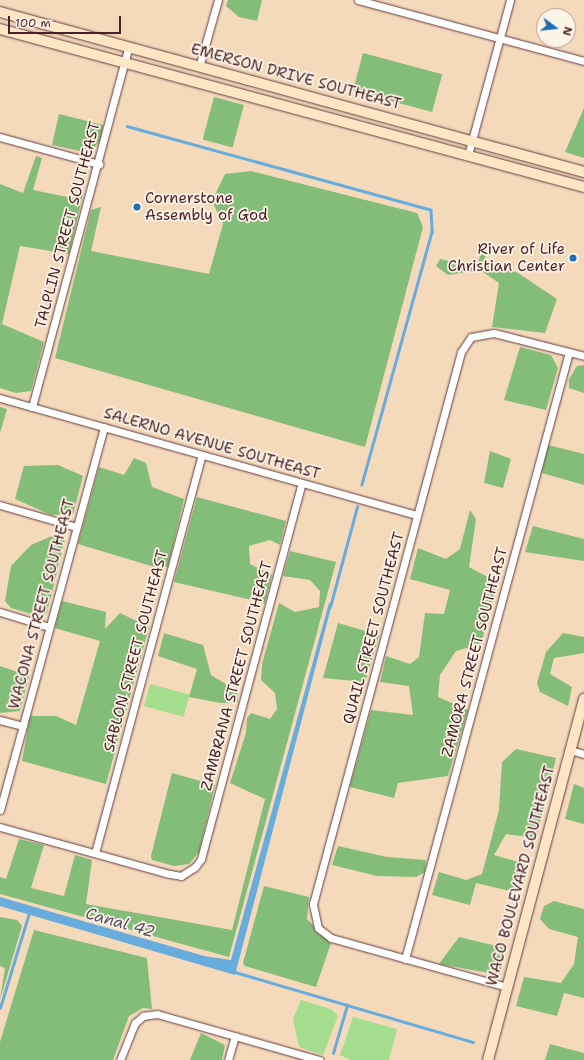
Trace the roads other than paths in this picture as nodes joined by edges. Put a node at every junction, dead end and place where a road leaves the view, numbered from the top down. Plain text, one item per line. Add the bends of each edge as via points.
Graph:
1 (218, 0) edge
2 (358, 0) edge
3 (510, 0) edge
4 (0, 12) edge
5 (0, 29) edge
6 (500, 38) junction
7 (128, 49) junction
8 (584, 61) edge
9 (124, 63) junction
10 (199, 67) junction
11 (0, 137) edge
12 (472, 140) junction
13 (468, 155) junction
14 (98, 164) junction
15 (584, 172) edge
16 (584, 187) edge
17 (569, 352) junction
18 (584, 356) edge
19 (0, 398) edge
20 (32, 407) junction
21 (104, 427) junction
22 (202, 455) junction
23 (302, 483) junction
24 (0, 505) edge
25 (417, 516) junction
26 (76, 526) junction
27 (0, 612) edge
28 (49, 627) junction
29 (584, 699) edge
30 (0, 720) edge
31 (23, 726) junction
32 (570, 750) junction
33 (584, 754) edge
34 (0, 810) edge
35 (0, 827) edge
36 (95, 854) junction
37 (405, 959) junction
38 (507, 987) junction
39 (235, 1036) junction
40 (120, 1060) edge
41 (228, 1060) edge
42 (320, 1060) edge
43 (488, 1060) edge

1 - 10 street
2 - 6 street
3 - 6 street
4 - 7 street, EMERSON DRIVE SOUTHEAST
5 - 9 street, EMERSON DRIVE SOUTHEAST
6 - 8 street
6 - 12 street
7 - 9 street, TALPLIN STREET SOUTHEAST
7 - 10 street, EMERSON DRIVE SOUTHEAST
9 - 13 street, EMERSON DRIVE SOUTHEAST
9 - 14 street, TALPLIN STREET SOUTHEAST
10 - 12 street, EMERSON DRIVE SOUTHEAST
11 - 14 street
12 - 13 street
12 - 15 street, EMERSON DRIVE SOUTHEAST
13 - 16 street, EMERSON DRIVE SOUTHEAST
14 - 20 street, TALPLIN STREET SOUTHEAST
17 - 18 street
17 - 25 street, QUAIL STREET SOUTHEAST via 494,333 471,337 461,352
17 - 37 street, ZAMORA STREET SOUTHEAST
19 - 20 street, SALERNO AVENUE SOUTHEAST
20 - 21 street, SALERNO AVENUE SOUTHEAST
21 - 22 street, SALERNO AVENUE SOUTHEAST
21 - 26 street, WACONA STREET SOUTHEAST
22 - 23 street, SALERNO AVENUE SOUTHEAST
22 - 36 street, SABLON STREET SOUTHEAST
23 - 25 street, SALERNO AVENUE SOUTHEAST
23 - 36 street, ZAMBRANA STREET SOUTHEAST via 201,859 189,873 170,874
24 - 26 street
25 - 37 street, QUAIL STREET SOUTHEAST via 313,904 318,928 331,938
26 - 28 street, WACONA STREET SOUTHEAST
27 - 28 street
28 - 31 street, WACONA STREET SOUTHEAST
29 - 32 street, WACO BOULEVARD SOUTHEAST
30 - 31 street
31 - 34 street, WACONA STREET SOUTHEAST
32 - 33 street
32 - 38 street, WACO BOULEVARD SOUTHEAST
35 - 36 street
37 - 38 street
38 - 43 street, WACO BOULEVARD SOUTHEAST
39 - 40 street via 158,1014 143,1016 129,1032
39 - 41 street
39 - 42 street

